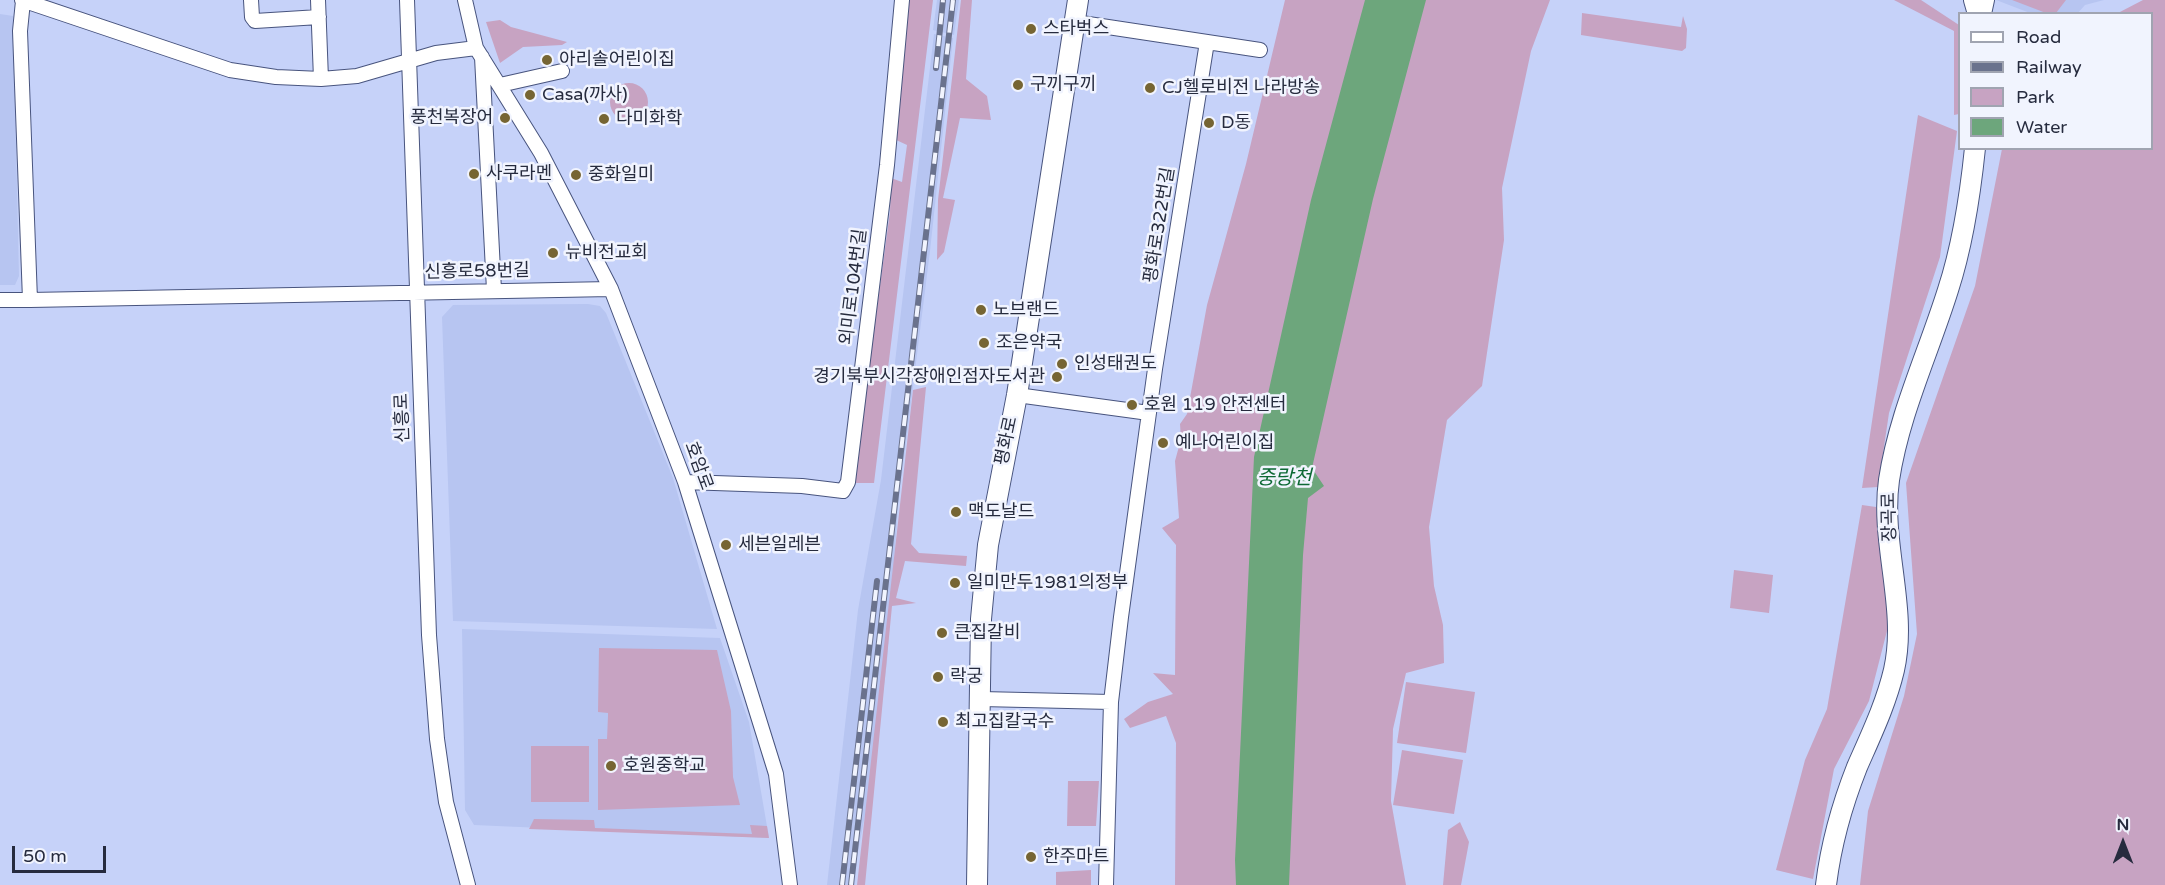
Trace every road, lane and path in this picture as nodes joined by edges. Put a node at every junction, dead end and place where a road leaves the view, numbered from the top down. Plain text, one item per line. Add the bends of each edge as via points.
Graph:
1 (23, 0) edge
2 (251, 0) edge
3 (318, 0) edge
4 (407, 0) edge
5 (465, 0) edge
6 (902, 0) edge
7 (1078, 0) edge
8 (319, 17) junction
9 (1075, 22) junction
10 (1207, 42) junction
11 (1260, 50) dead end
12 (479, 52) junction
13 (410, 60) junction
14 (562, 71) dead end
15 (321, 79) junction
16 (500, 85) junction
17 (1975, 150) edge
18 (611, 289) junction
19 (494, 290) junction
20 (415, 291) junction
21 (0, 300) edge
22 (30, 300) junction
23 (1017, 395) junction
24 (1149, 413) junction
25 (685, 482) junction
26 (981, 699) junction
27 (1111, 702) junction
28 (468, 885) edge
29 (790, 885) edge
30 (978, 885) edge
31 (1106, 885) edge
32 (1826, 885) edge

1 - 15 street via 230,70
1 - 22 street via 20,31
2 - 8 street via 255,21
3 - 8 street
4 - 13 street, 신흥로
5 - 12 street, 호암로
6 - 25 street, 외미로104번길 via 887,165 848,482 843,491
7 - 9 main road, 평화로
8 - 15 street
9 - 10 street
9 - 23 main road, 평화로
10 - 11 street
10 - 24 street, 평화로322번길
12 - 13 street via 436,53
12 - 16 street, 호암로
12 - 19 street
13 - 15 street via 357,76
13 - 20 street, 신흥로
14 - 16 street
16 - 18 street, 호암로 via 541,153
17 - 32 main road, 장곡로 via 1961,246 1908,404 1889,483 1888,521 1898,624 1894,668 1884,705 1841,812
18 - 19 street, 신흥로58번길
18 - 25 street, 호암로
19 - 20 street, 신흥로58번길
20 - 22 street, 신흥로58번길
20 - 28 street, 신흥로 via 423,524 437,739 446,802
21 - 22 street, 신흥로58번길
23 - 24 street
23 - 26 main road, 평화로 via 988,545 981,619
24 - 27 street, 평화로322번길
25 - 29 street, 호암로 via 776,774
26 - 27 street
26 - 30 main road, 평화로
27 - 31 street, 평화로322번길

